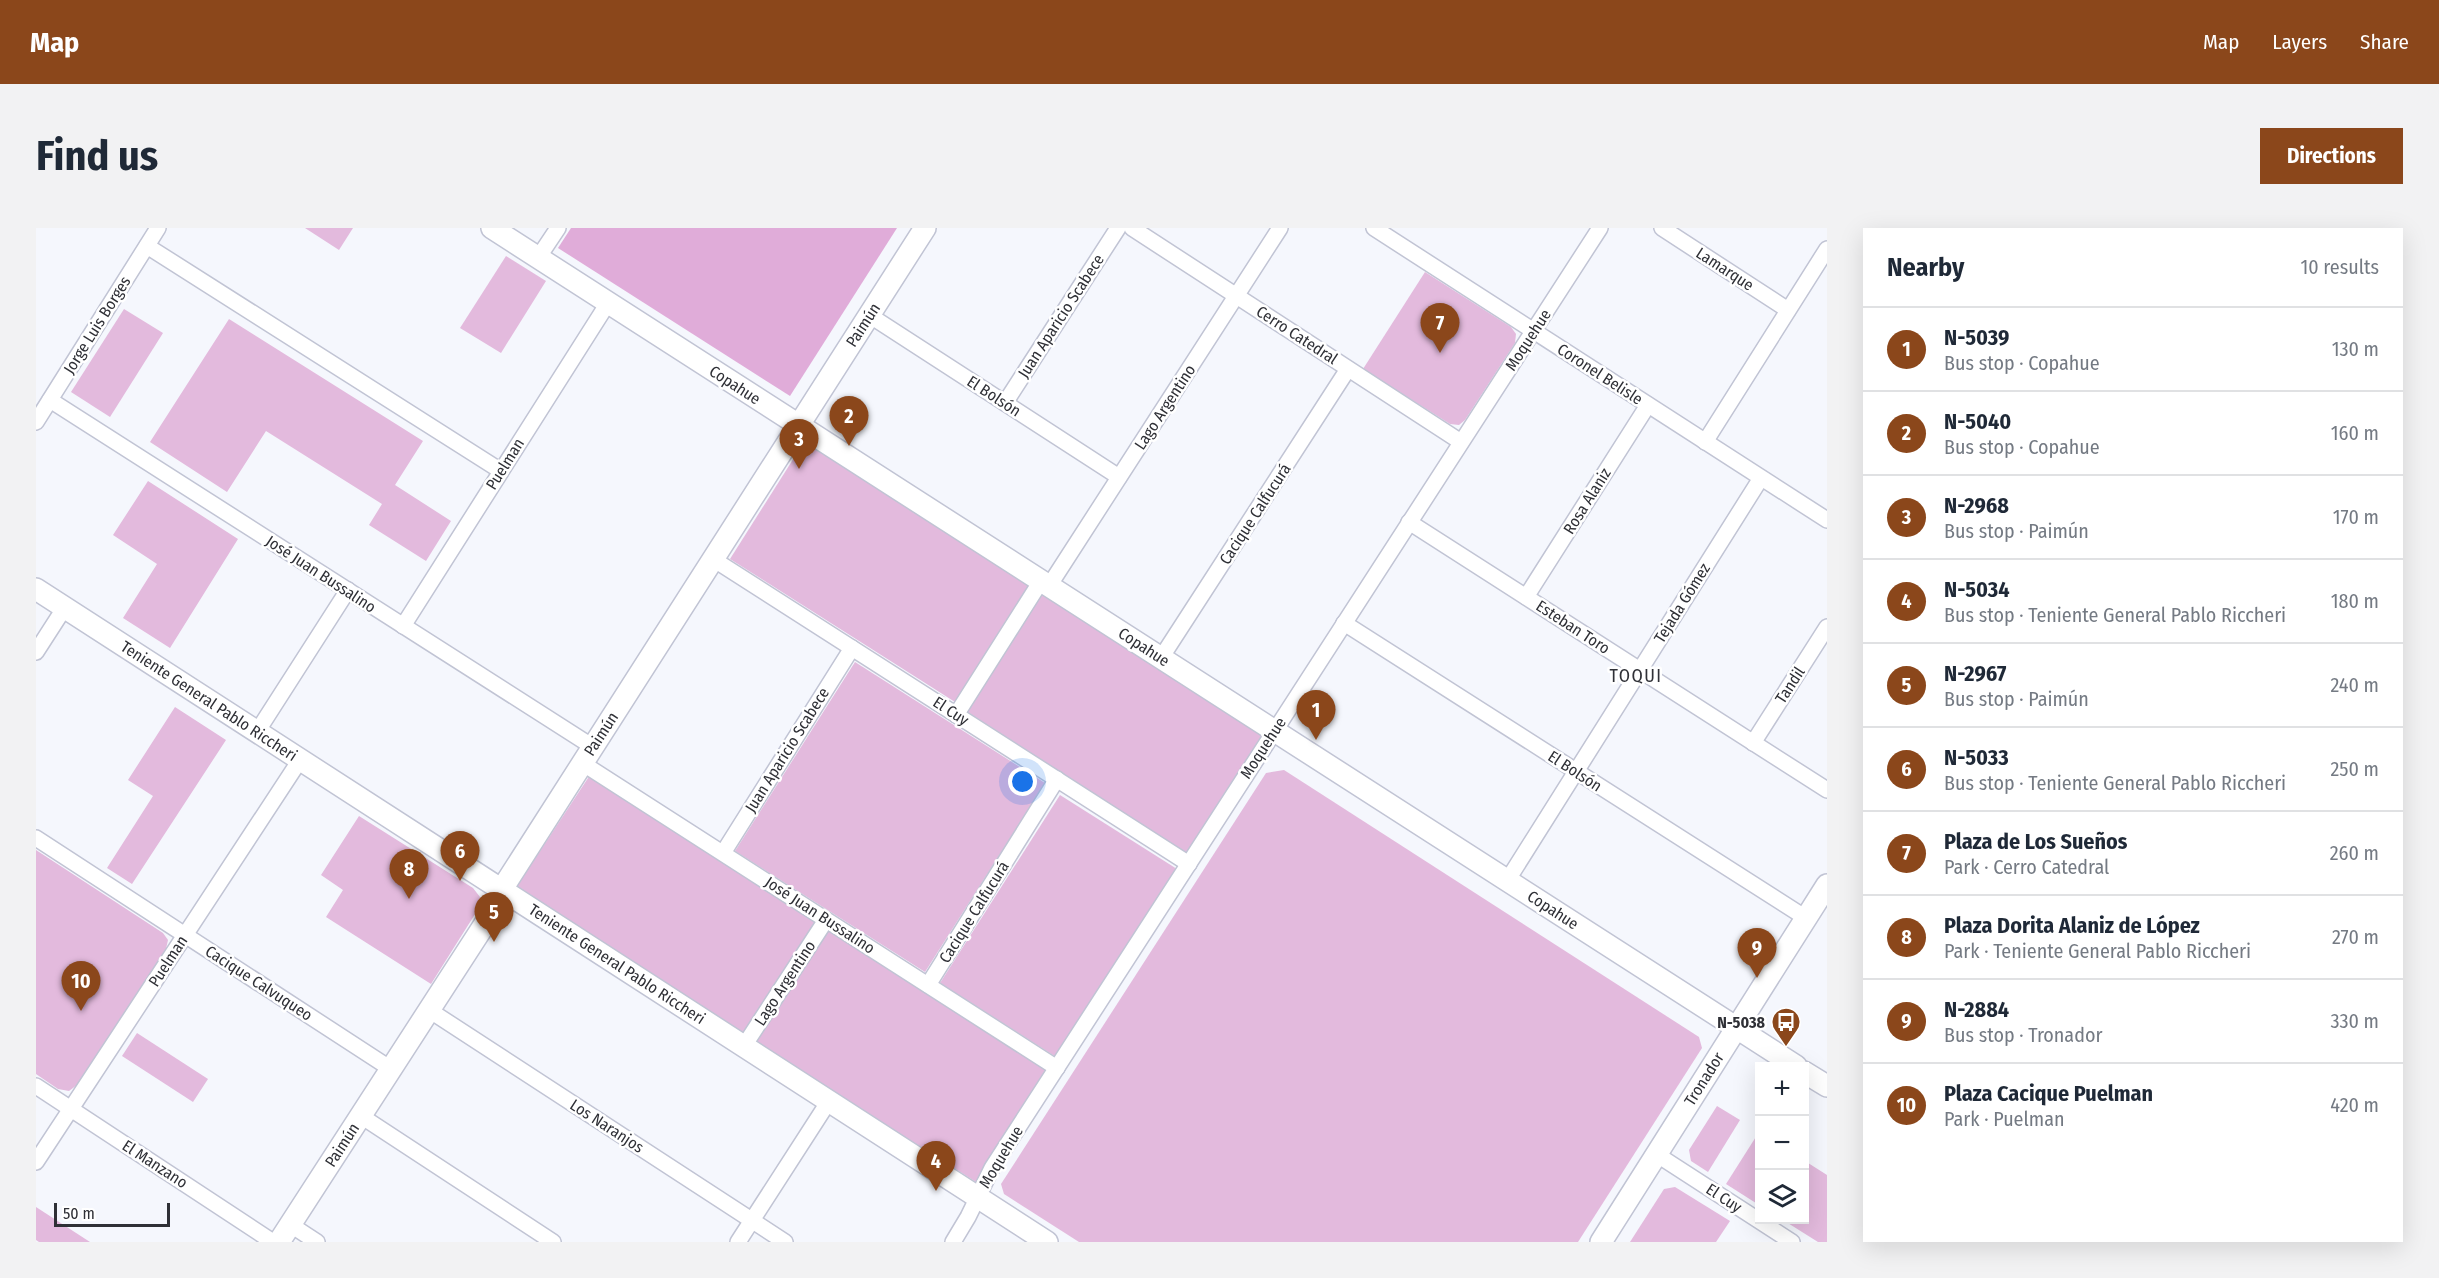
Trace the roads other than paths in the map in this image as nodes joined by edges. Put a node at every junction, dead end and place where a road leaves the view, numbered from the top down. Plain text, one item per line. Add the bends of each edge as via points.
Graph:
1 (158, 228) edge
2 (492, 228) edge
3 (558, 228) edge
4 (925, 228) edge
5 (1118, 228) edge
6 (1132, 228) edge
7 (1281, 228) edge
8 (1374, 228) edge
9 (1600, 228) edge
10 (1662, 228) edge
11 (147, 246) junction
12 (1827, 249) edge
13 (538, 258) junction
14 (1237, 296) junction
15 (608, 303) junction
16 (1788, 310) junction
17 (869, 315) junction
18 (1534, 331) junction
19 (1348, 369) junction
20 (50, 400) junction
21 (1005, 403) junction
22 (1648, 405) junction
23 (36, 422) edge
24 (798, 426) junction
25 (1461, 442) junction
26 (1705, 442) junction
27 (501, 471) junction
28 (1119, 477) junction
29 (1761, 478) junction
30 (1827, 520) edge
31 (1410, 522) junction
32 (713, 559) junction
33 (1045, 584) junction
34 (36, 589) edge
35 (348, 591) junction
36 (1526, 597) junction
37 (65, 607) junction
38 (1344, 623) junction
39 (403, 626) junction
40 (1827, 627) edge
41 (852, 648) junction
42 (36, 652) edge
43 (1161, 658) junction
44 (1640, 670) junction
45 (956, 715) junction
46 (1274, 731) junction
47 (257, 732) junction
48 (1753, 743) junction
49 (587, 755) junction
50 (300, 760) junction
51 (1576, 771) junction
52 (1058, 779) junction
53 (1827, 790) edge
54 (36, 838) edge
55 (723, 853) junction
56 (1189, 864) junction
57 (1507, 881) junction
58 (1826, 888) edge
59 (501, 889) junction
60 (1806, 918) junction
61 (826, 920) junction
62 (185, 935) junction
63 (928, 985) junction
64 (429, 1010) junction
65 (1736, 1028) junction
66 (744, 1046) junction
67 (1790, 1062) edge
68 (1058, 1068) junction
69 (391, 1069) junction
70 (1809, 1075) edge
71 (36, 1086) edge
72 (1827, 1086) edge
73 (829, 1101) junction
74 (71, 1109) junction
75 (361, 1116) junction
76 (1656, 1155) junction
77 (36, 1162) edge
78 (977, 1197) junction
79 (752, 1220) junction
80 (285, 1233) edge
81 (273, 1242) edge
82 (317, 1242) edge
83 (553, 1242) edge
84 (738, 1242) edge
85 (785, 1242) edge
86 (953, 1242) edge
87 (1047, 1242) edge
88 (1600, 1242) edge
89 (1792, 1242) edge

1 - 11 street, Jorge Luis Borges
2 - 13 street, Copahue
3 - 13 street
4 - 17 street, Paimún
5 - 21 street, Juan Aparicio Scabece
6 - 14 street, Cerro Catedral
7 - 14 street, Lago Argentino
8 - 18 street, Coronel Belisle
9 - 18 street, Moquehue
10 - 16 street, Lamarque
11 - 20 street, Jorge Luis Borges
11 - 27 street
12 - 16 street
13 - 15 street, Copahue
14 - 19 street, Cerro Catedral
14 - 28 street, Lago Argentino
15 - 24 street, Copahue
15 - 27 street, Puelman
16 - 26 street
17 - 21 street, El Bolsón
17 - 24 street, Paimún
18 - 22 street, Coronel Belisle
18 - 25 street, Moquehue
19 - 25 street, Cerro Catedral
19 - 43 street, Cacique Calfucurá
20 - 23 street, Jorge Luis Borges
20 - 35 street, José Juan Bussalino
21 - 28 street, El Bolsón
22 - 26 street, Coronel Belisle
22 - 36 street, Rosa Alaniz
24 - 32 street, Paimún
24 - 33 street, Copahue
25 - 31 street, Moquehue
26 - 29 street, Coronel Belisle
27 - 39 street, Puelman
28 - 33 street, Lago Argentino
29 - 30 street, Coronel Belisle
29 - 44 street, Tejada Gómez
31 - 36 street, Esteban Toro
31 - 38 street, Moquehue
32 - 41 street, El Cuy
32 - 49 street, Paimún
33 - 43 street, Copahue
33 - 45 street, Lago Argentino
34 - 37 street, Teniente General Pablo Riccheri
35 - 39 street, José Juan Bussalino
35 - 47 street
36 - 44 street, Esteban Toro
37 - 42 street
37 - 47 street, Teniente General Pablo Riccheri
38 - 46 street, Moquehue
38 - 51 street, El Bolsón
39 - 49 street, José Juan Bussalino
40 - 48 street, Tandil
41 - 45 street, El Cuy
41 - 55 street, Juan Aparicio Scabece
43 - 46 street, Copahue
44 - 48 street, Esteban Toro
44 - 51 street, Tejada Gómez
45 - 52 street, El Cuy
46 - 56 street, Moquehue
46 - 57 street, Copahue
47 - 50 street, Teniente General Pablo Riccheri
48 - 53 street, Esteban Toro
49 - 55 street, José Juan Bussalino
49 - 59 street, Paimún
50 - 59 street, Teniente General Pablo Riccheri
50 - 62 street, Puelman
51 - 57 street, Tejada Gómez
51 - 60 street, El Bolsón
52 - 56 street, El Cuy
52 - 63 street, Cacique Calfucurá
54 - 62 street, Cacique Calvuqueo
55 - 61 street, José Juan Bussalino
56 - 68 street, Moquehue
57 - 65 street, Copahue
58 - 60 street, Tronador
59 - 64 street, Paimún via 490,916
59 - 66 street, Teniente General Pablo Riccheri
60 - 65 street, Tronador
61 - 63 street, José Juan Bussalino
61 - 66 street, Lago Argentino
62 - 69 street, Cacique Calvuqueo
62 - 74 street, Puelman
63 - 68 street, José Juan Bussalino
64 - 69 street, Paimún
64 - 79 street, Los Naranjos
65 - 67 street, Copahue
65 - 76 street, Tronador
66 - 73 street, Teniente General Pablo Riccheri
68 - 78 street, Moquehue
69 - 75 street, Paimún
70 - 72 street
71 - 74 street, El Manzano
73 - 78 street, Teniente General Pablo Riccheri
73 - 79 street
74 - 77 street, Puelman
74 - 81 street, El Manzano
75 - 80 street, Paimún
75 - 83 street
76 - 88 street, Tronador
76 - 89 street, El Cuy
78 - 86 street, Moquehue
78 - 87 street, Teniente General Pablo Riccheri
79 - 84 street
79 - 85 street, Los Naranjos
80 - 82 street

